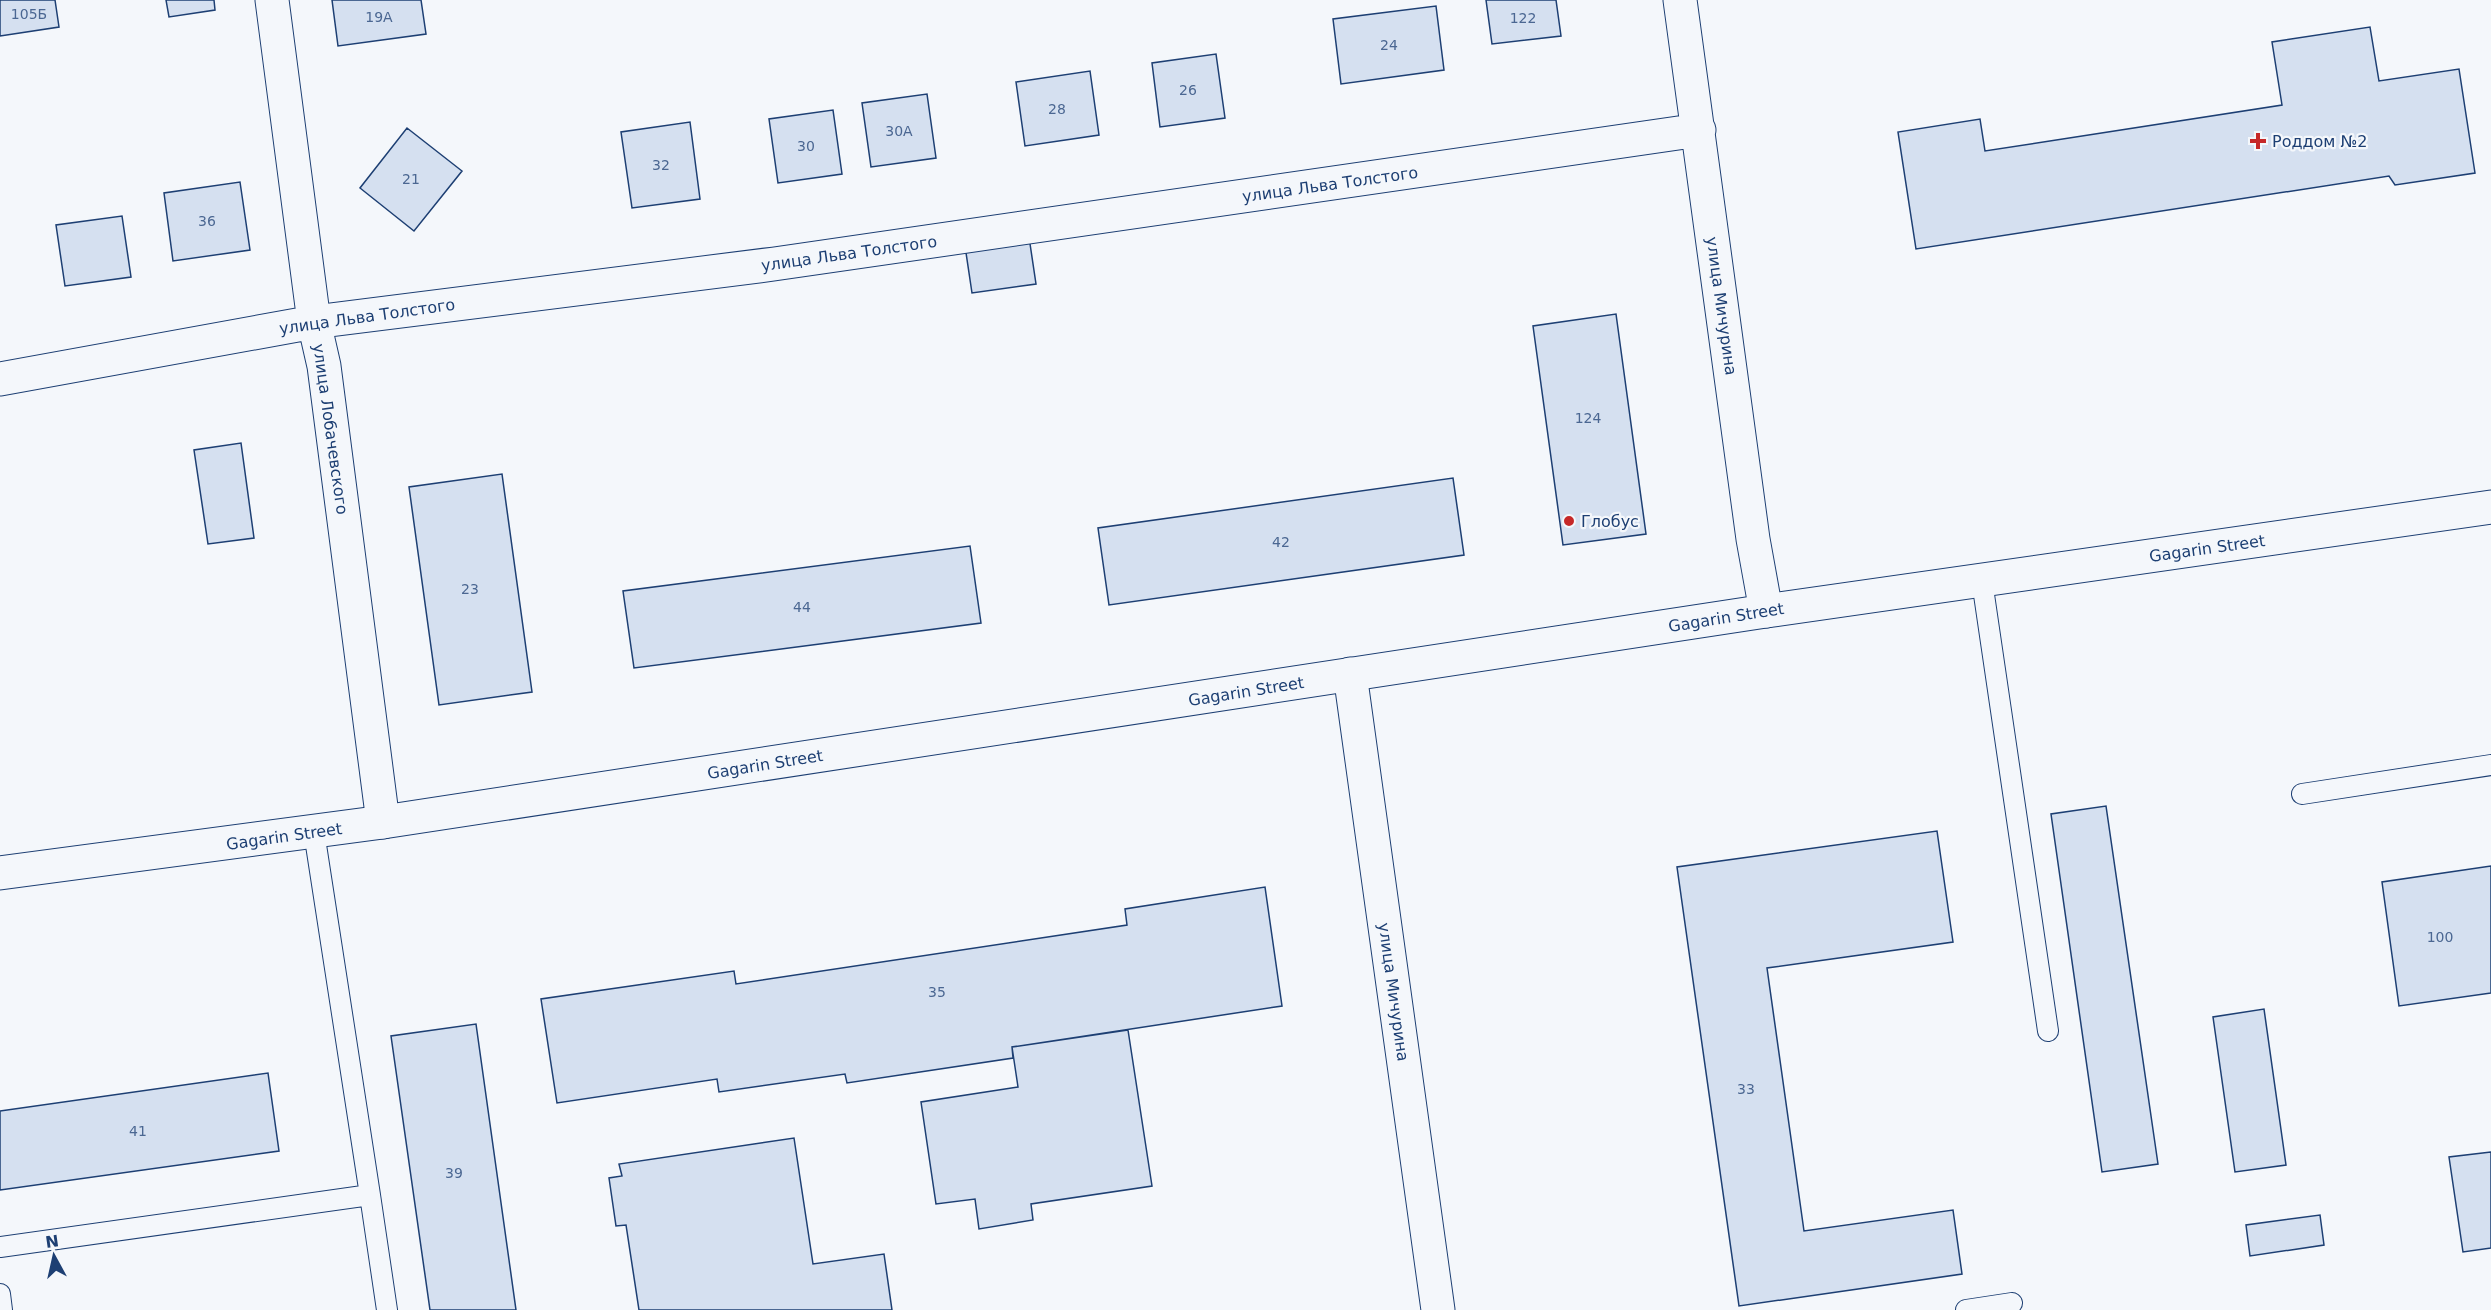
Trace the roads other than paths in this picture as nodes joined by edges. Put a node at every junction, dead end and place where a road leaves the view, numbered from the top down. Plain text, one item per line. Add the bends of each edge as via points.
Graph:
1 (272, 0) edge
2 (1680, 0) edge
3 (1699, 130) junction
4 (314, 322) junction
5 (0, 379) edge
6 (2491, 507) edge
7 (1982, 580) junction
8 (1766, 611) junction
9 (1350, 674) junction
10 (2491, 765) edge
11 (2302, 794) dead end
12 (383, 822) junction
13 (314, 832) junction
14 (0, 873) edge
15 (2048, 1031) dead end
16 (370, 1195) junction
17 (0, 1247) edge
18 (0, 1294) edge
19 (2012, 1303) dead end
20 (2, 1310) edge
21 (387, 1310) edge
22 (1438, 1310) edge
23 (1966, 1310) edge

1 - 4 street, улица Лобачевского
2 - 3 street, улица Мичурина
3 - 4 street, улица Льва Толстого via 774,264
3 - 8 street, улица Мичурина
4 - 5 street, улица Льва Толстого
4 - 12 street, улица Лобачевского via 324,366
6 - 7 street, Gagarin Street
7 - 8 street, Gagarin Street
7 - 15 lane
8 - 9 street, Gagarin Street
9 - 12 street, Gagarin Street
9 - 22 street, улица Мичурина
10 - 11 lane
12 - 13 street, Gagarin Street
13 - 14 street, Gagarin Street
13 - 16 lane
16 - 17 lane
16 - 21 lane
18 - 20 lane
19 - 23 lane

